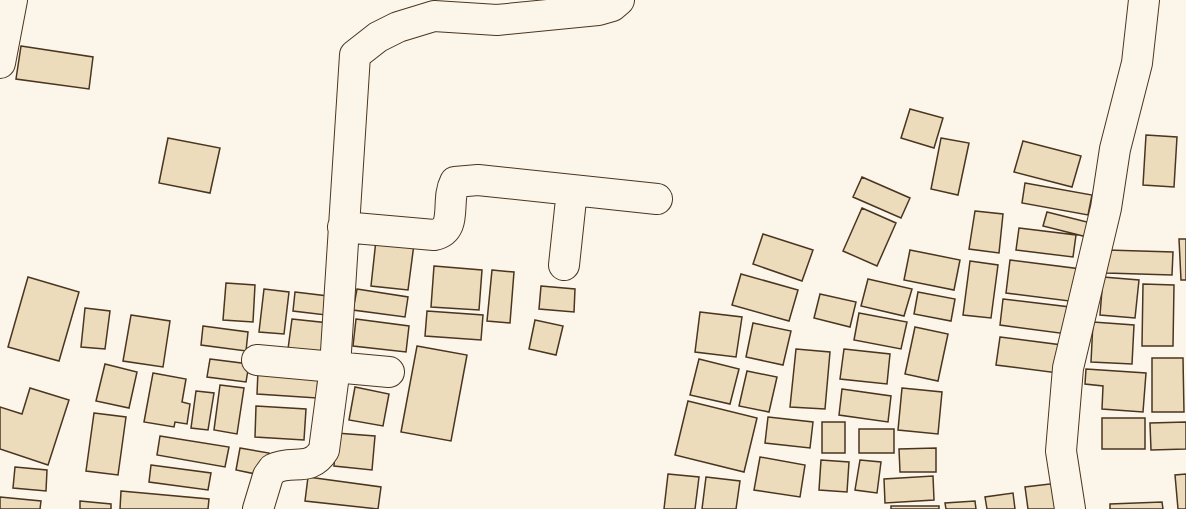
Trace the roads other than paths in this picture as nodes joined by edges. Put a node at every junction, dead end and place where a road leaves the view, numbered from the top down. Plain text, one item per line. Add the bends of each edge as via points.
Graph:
1 (12, 0) edge
2 (619, 0) edge
3 (1144, 0) edge
4 (0, 63) edge
5 (572, 190) junction
6 (657, 199) dead end
7 (343, 227) junction
8 (564, 265) dead end
9 (257, 360) dead end
10 (334, 367) junction
11 (389, 372) dead end
12 (258, 509) edge
13 (1070, 509) edge

1 - 4 street
2 - 7 street via 598,10 498,20 434,16 398,27 355,55
3 - 13 street via 1137,63 1068,368 1060,451
5 - 6 street
5 - 7 street via 477,180 455,182 449,226 443,233
5 - 8 street
7 - 10 street
9 - 10 street
10 - 11 street
10 - 12 street via 324,450 319,459 303,465 286,464 273,469

